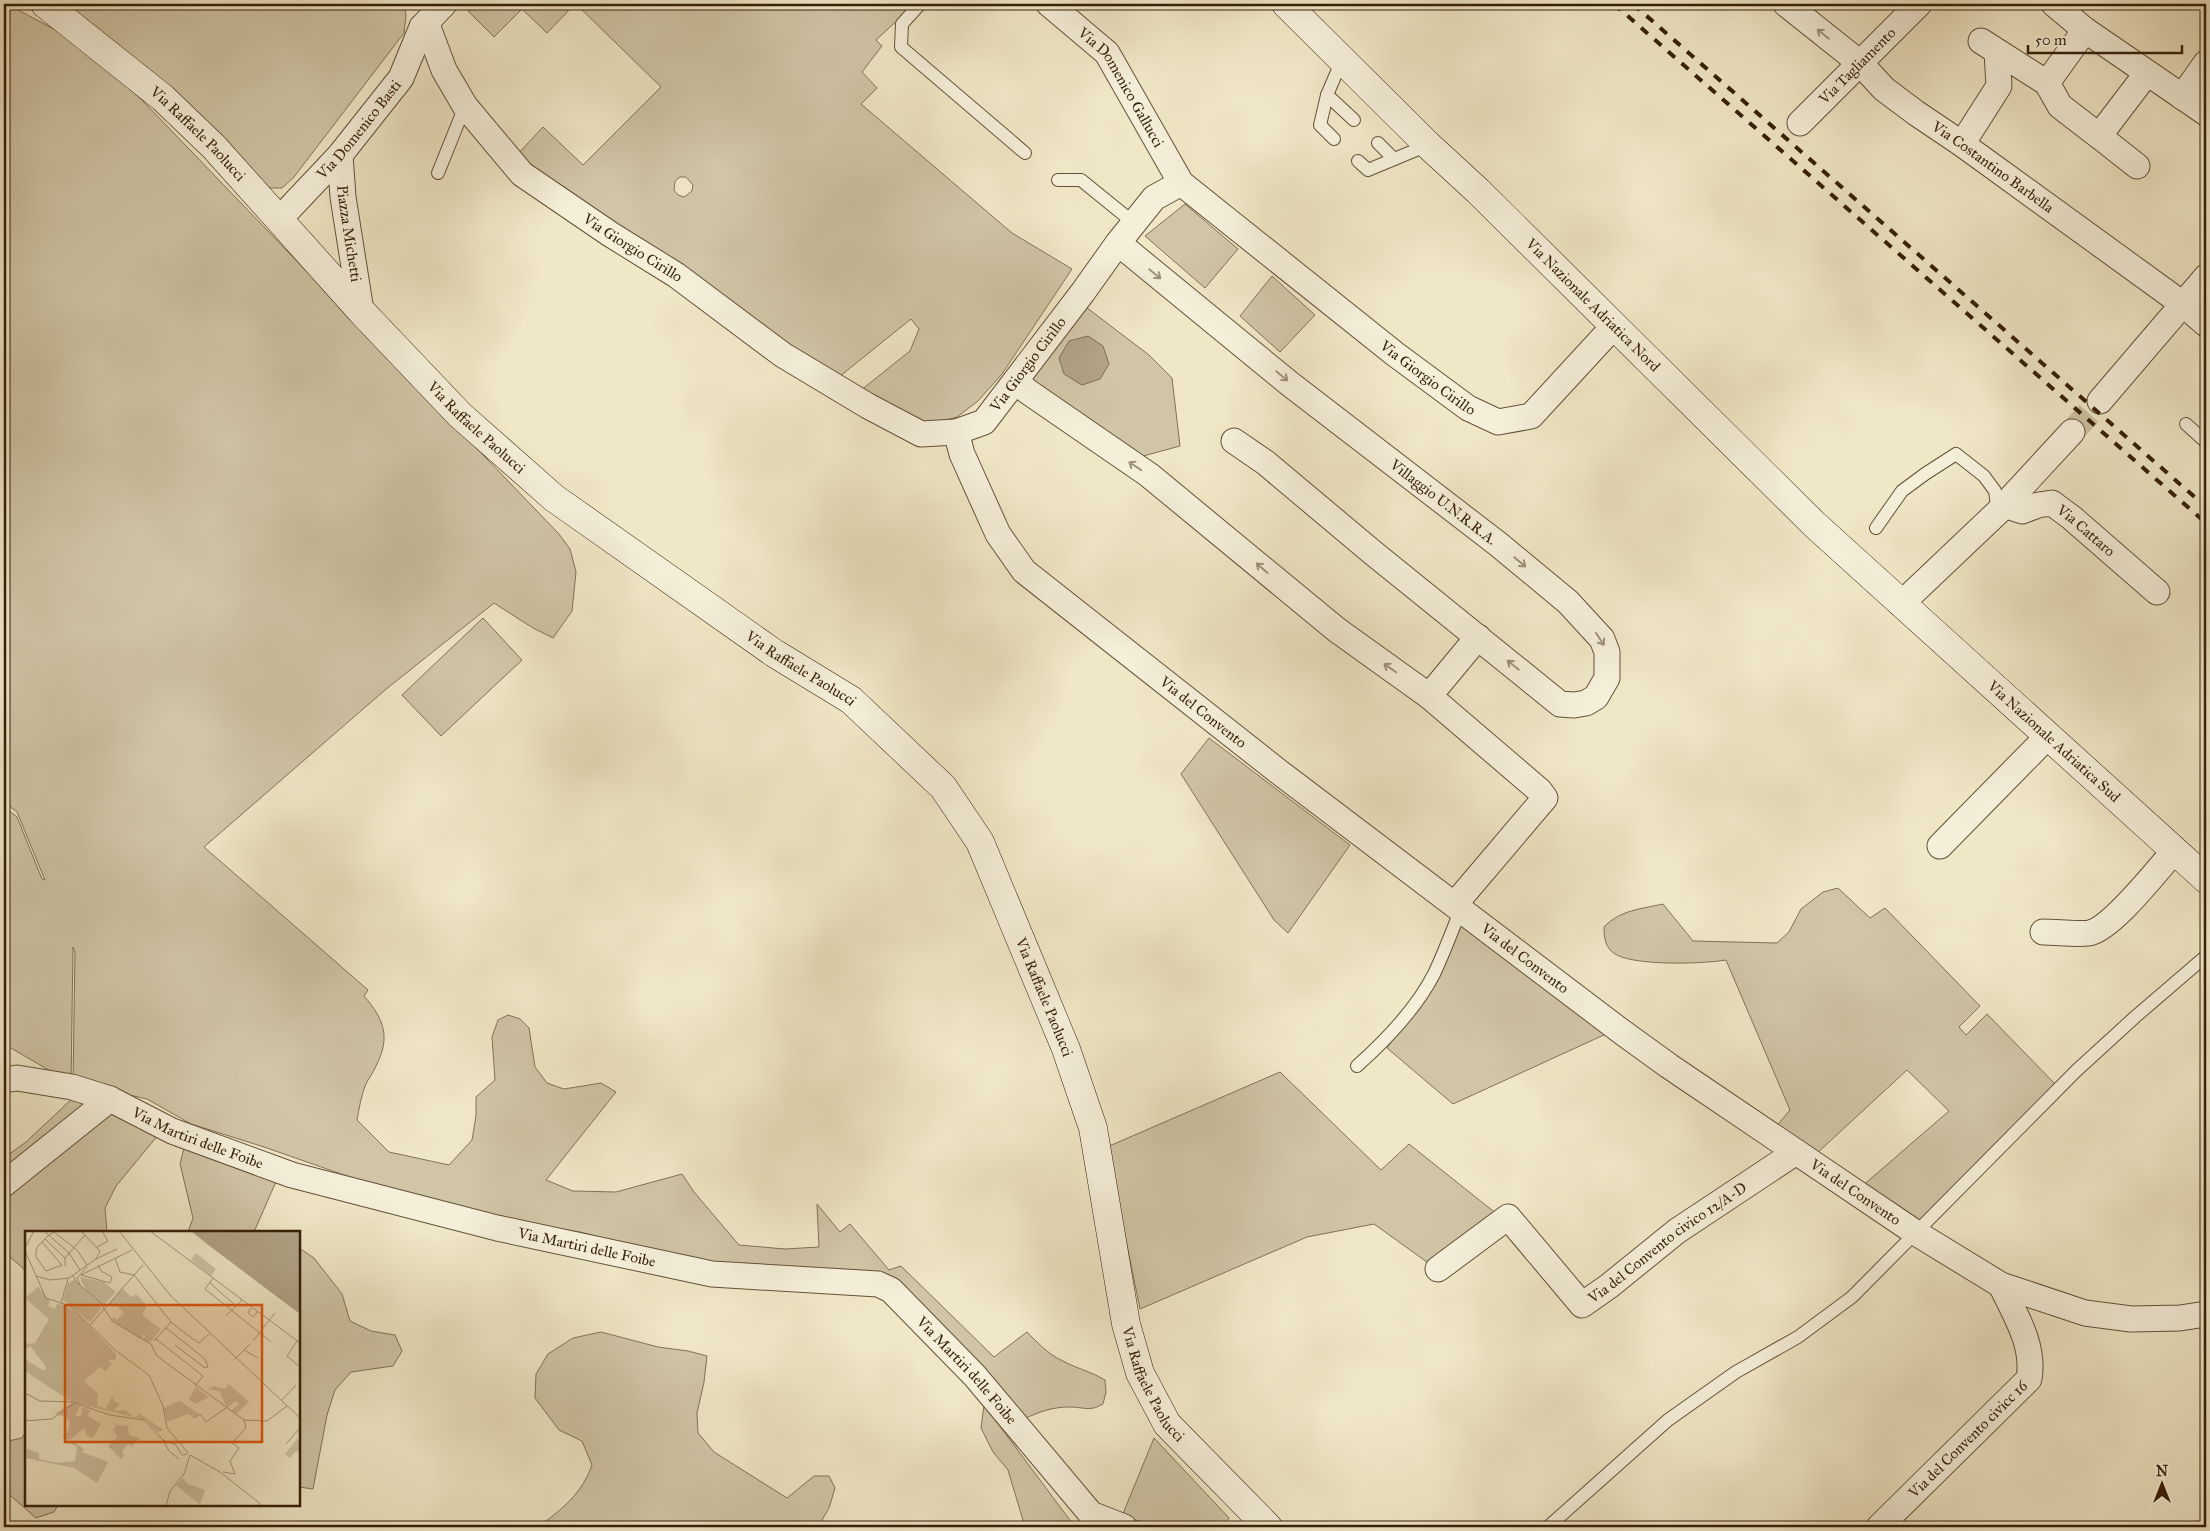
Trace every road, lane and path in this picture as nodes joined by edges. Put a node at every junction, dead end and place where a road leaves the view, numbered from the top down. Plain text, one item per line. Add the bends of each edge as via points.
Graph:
1 (45, 4) edge
2 (415, 4) edge
3 (444, 4) edge
4 (920, 4) edge
5 (1048, 4) edge
6 (1286, 4) edge
7 (1786, 4) edge
8 (2054, 4) edge
9 (1915, 5) edge
10 (422, 27) junction
11 (2085, 30) junction
12 (1342, 60) junction
13 (1860, 63) junction
14 (2206, 63) edge
15 (2147, 73) junction
16 (2047, 82) junction
17 (1327, 95) junction
18 (2182, 97) junction
19 (465, 106) junction
20 (2206, 113) edge
21 (1354, 120) dead end
22 (1800, 123) dead end
23 (2099, 136) junction
24 (1334, 139) dead end
25 (1378, 143) dead end
26 (1428, 144) junction
27 (1962, 144) junction
28 (1025, 153) dead end
29 (340, 155) junction
30 (1394, 159) junction
31 (1358, 161) dead end
32 (2137, 166) dead end
33 (438, 173) dead end
34 (1058, 180) dead end
35 (1181, 183) junction
36 (277, 218) junction
37 (1134, 223) junction
38 (1118, 243) junction
39 (2206, 277) edge
40 (2184, 305) junction
41 (361, 311) junction
42 (2206, 324) edge
43 (1614, 326) junction
44 (1016, 381) junction
45 (2100, 401) tunnel mouth
46 (2186, 424) dead end
47 (956, 432) junction
48 (2072, 432) tunnel mouth
49 (1234, 441) dead end
50 (2206, 442) edge
51 (2001, 509) junction
52 (1876, 528) dead end
53 (2157, 592) dead end
54 (1901, 604) junction
55 (1478, 637) junction
56 (1430, 696) junction
57 (2048, 736) junction
58 (1940, 846) dead end
59 (2174, 850) junction
60 (2206, 879) edge
61 (1458, 907) junction
62 (2043, 932) dead end
63 (2206, 956) edge
64 (1357, 1066) dead end
65 (4, 1080) edge
66 (110, 1099) junction
67 (1796, 1152) junction
68 (4, 1184) edge
69 (1916, 1233) junction
70 (1438, 1269) dead end
71 (2001, 1285) junction
72 (2206, 1314) edge
73 (1094, 1520) edge
74 (1124, 1527) edge
75 (1268, 1527) edge
76 (1548, 1527) edge
77 (1879, 1527) edge

1 - 36 main road, Via Raffaele Paolucci via 163,98 219,152
2 - 10 street, Via Giorgio Cirillo
3 - 10 street
4 - 28 lane via 902,24 901,47
5 - 35 street, Via Domenico Gallucci via 1107,53
6 - 12 main road, Via Nazionale Adriatica Nord
13 -> 7 street, Via Costantino Barbella
8 - 11 street
9 - 13 street, Via Tagliamento
10 - 19 street, Via Giorgio Cirillo via 429,30 444,70
10 - 29 street, Via Domenico Basti via 402,78
11 - 15 street
11 - 16 street
12 - 17 lane
12 - 26 main road, Via Nazionale Adriatica Nord
13 - 22 street, Via Tagliamento
13 - 27 street, Via Costantino Barbella via 1884,89
14 - 18 street
15 - 18 street
15 - 23 street
16 - 23 street via 2060,106
16 - 27 street via 1989,47 1999,86
17 - 21 lane
17 - 24 lane via 1320,125
18 - 20 street
19 - 33 lane
19 - 47 street, Via Giorgio Cirillo via 522,174 676,275 783,356 921,434
23 - 32 street
25 - 30 lane
26 - 30 lane
26 - 43 main road, Via Nazionale Adriatica Nord
27 - 40 street, Via Costantino Barbella
29 - 36 street, Via Domenico Basti
29 - 41 street, Piazza Michetti via 343,197
30 - 31 lane via 1368,170
34 - 37 lane via 1080,180
35 - 37 street, Via Giorgio Cirillo via 1154,198
35 - 43 street, Via Giorgio Cirillo via 1395,354 1468,408 1498,422 1531,416
36 - 41 main road, Via Raffaele Paolucci
37 - 38 street, Via Giorgio Cirillo
38 - 44 street, Via Giorgio Cirillo
38 -> 55 street, Villaggio U.N.R.R.A. via 1290,384 1568,602 1602,639 1607,652 1607,678 1596,697 1586,703 1574,706 1560,704
39 - 40 street
40 - 42 street, Via Costantino Barbella
40 - 45 street
41 - 75 main road, Via Raffaele Paolucci via 460,415 554,498 774,653 851,700 943,787 980,842 1066,1049 1094,1128 1126,1324 1140,1373 1167,1424
43 - 54 main road, Via Nazionale Adriatica Nord via 1764,476
44 - 47 street, Via Giorgio Cirillo via 984,422
56 -> 44 street via 1337,630 1148,475 1027,392
46 - 50 lane
47 - 61 street, Via del Convento via 962,454 998,534 1024,570 1280,772
48 - 51 street
49 - 55 street, Villaggio U.N.R.R.A. via 1266,463
51 - 52 lane via 1995,491 1984,476 1956,454 1902,492
51 - 53 street, Via Cattaro via 2022,511 2052,503
51 - 54 street
54 - 57 main road, Via Nazionale Adriatica Sud
55 - 56 street
56 - 61 street via 1545,798
57 - 58 street
57 - 59 main road, Via Nazionale Adriatica Sud
59 - 60 main road, Via Nazionale Adriatica Sud
59 - 62 street via 2117,914 2091,932
61 - 64 lane via 1433,975 1382,1044
61 - 67 street, Via del Convento via 1669,1066
63 - 69 lane via 2076,1071
65 - 66 street, Via Martiri delle Foibe via 18,1078 72,1087
66 - 68 street
66 - 73 street, Via Martiri delle Foibe via 172,1131 292,1175 497,1228 712,1274 878,1284 891,1290 975,1376
67 - 69 street, Via del Convento
67 - 70 street, Via del Convento civico 12/A-D via 1677,1232 1582,1305 1508,1217
69 - 71 street, Via del Convento
69 - 76 lane via 1852,1297 1798,1337 1736,1372 1668,1420
71 - 72 street, Via del Convento via 2085,1313 2131,1319
71 - 77 street, Via del Convento civicc 16 via 2029,1346 2029,1380
73 - 74 street, Via Martiri delle Foibe

